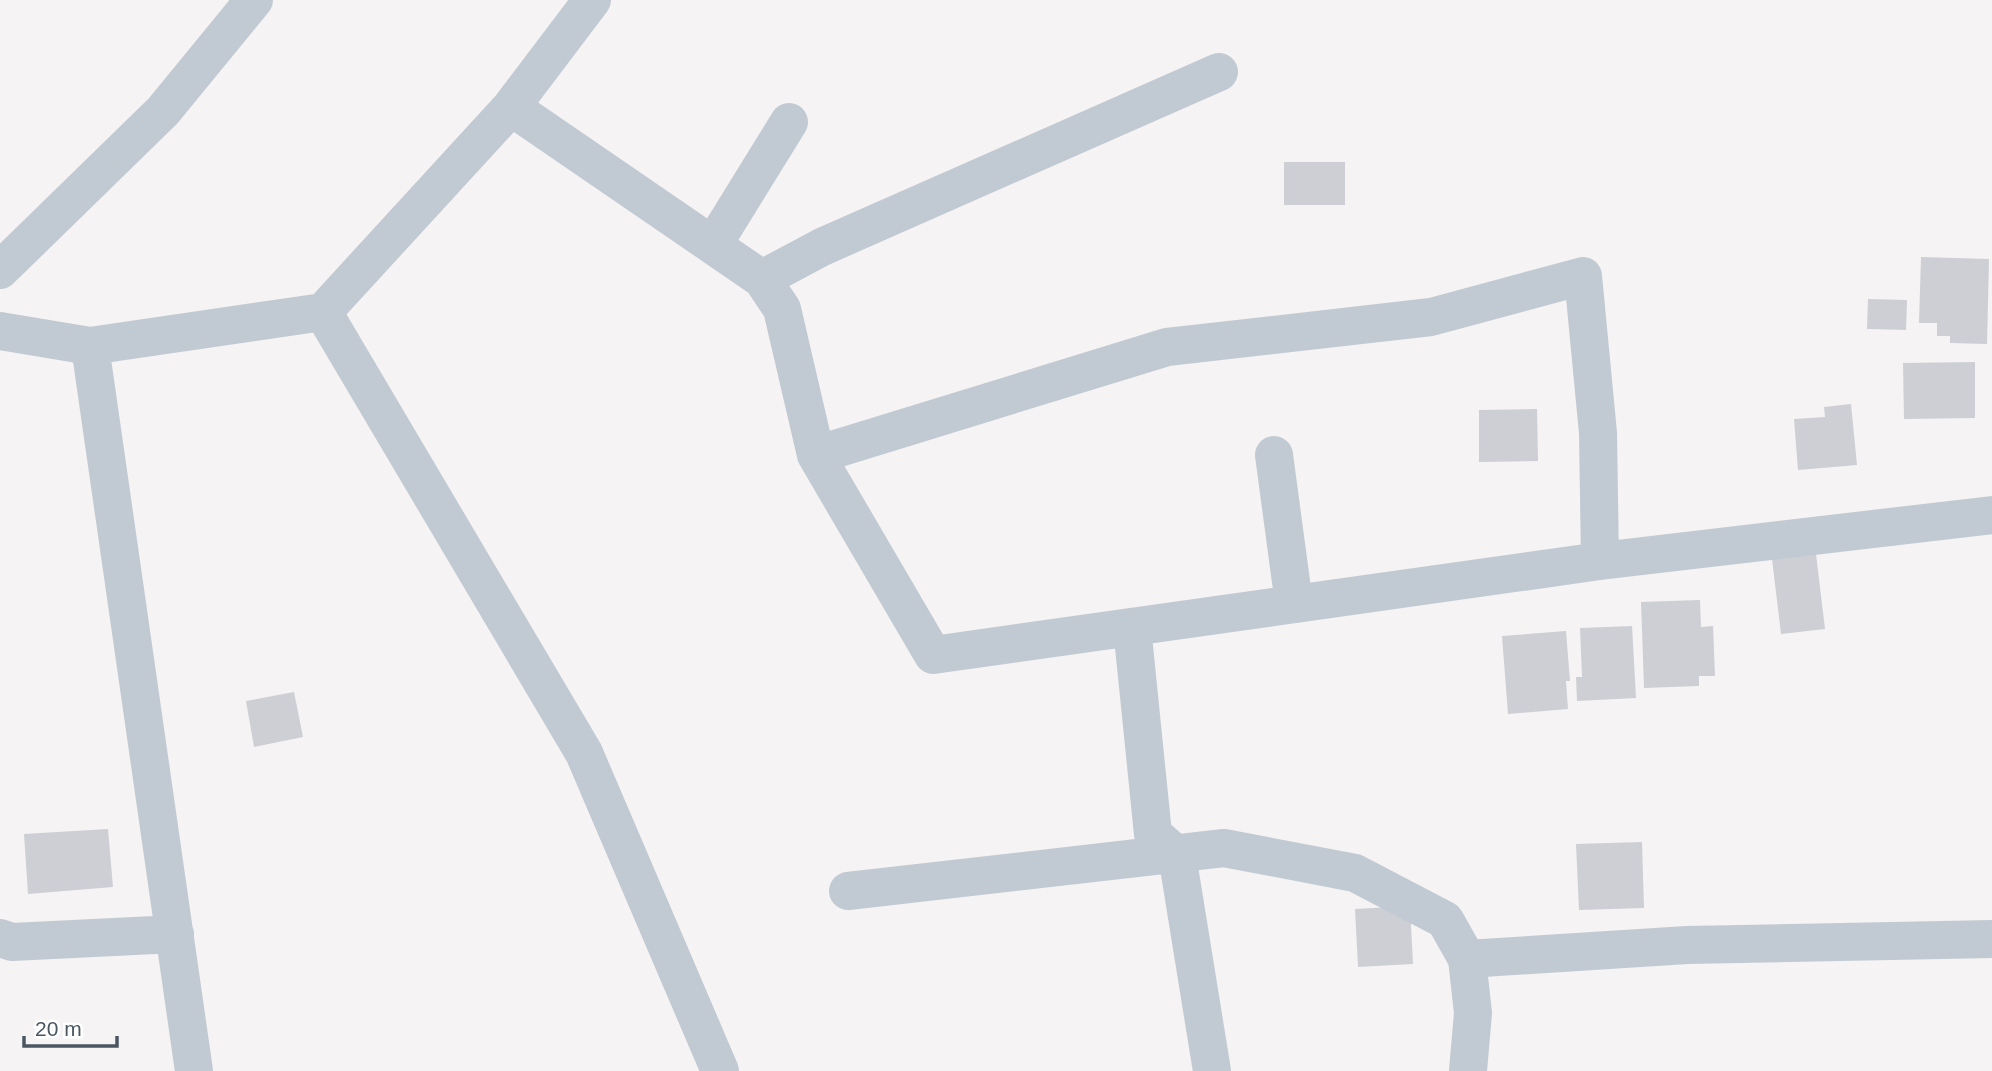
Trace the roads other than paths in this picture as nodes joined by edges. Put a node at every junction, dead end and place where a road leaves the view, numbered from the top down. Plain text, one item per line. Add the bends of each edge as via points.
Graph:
1 (254, 0) edge
2 (592, 0) edge
3 (1219, 72) dead end
4 (511, 107) junction
5 (789, 122) dead end
6 (713, 245) junction
7 (0, 270) edge
8 (762, 279) junction
9 (323, 312) junction
10 (0, 331) edge
11 (90, 346) junction
12 (816, 455) junction
13 (1274, 455) dead end
14 (1992, 515) edge
15 (1600, 561) junction
16 (1294, 604) junction
17 (1132, 627) junction
18 (1177, 855) junction
19 (848, 891) dead end
20 (176, 934) junction
21 (0, 939) edge
22 (1992, 939) edge
23 (1467, 960) junction
24 (194, 1071) edge
25 (720, 1071) edge
26 (1212, 1071) edge
27 (1468, 1071) edge

1 - 7 street via 163,111
2 - 4 street
3 - 8 street via 821,247
4 - 6 street
4 - 9 street
5 - 6 street
6 - 8 street
8 - 12 street via 782,309
9 - 11 street
9 - 25 street via 584,753
10 - 11 street
11 - 20 street
12 - 15 street via 1167,347 1432,317 1583,276 1598,433
12 - 17 street via 933,655
13 - 16 street
14 - 15 street
15 - 16 street
16 - 17 street
17 - 18 street via 1153,834
18 - 19 street
18 - 23 street via 1224,848 1355,873 1445,920
18 - 26 street
20 - 21 street
20 - 24 street
22 - 23 street via 1688,945
23 - 27 street via 1473,1013

